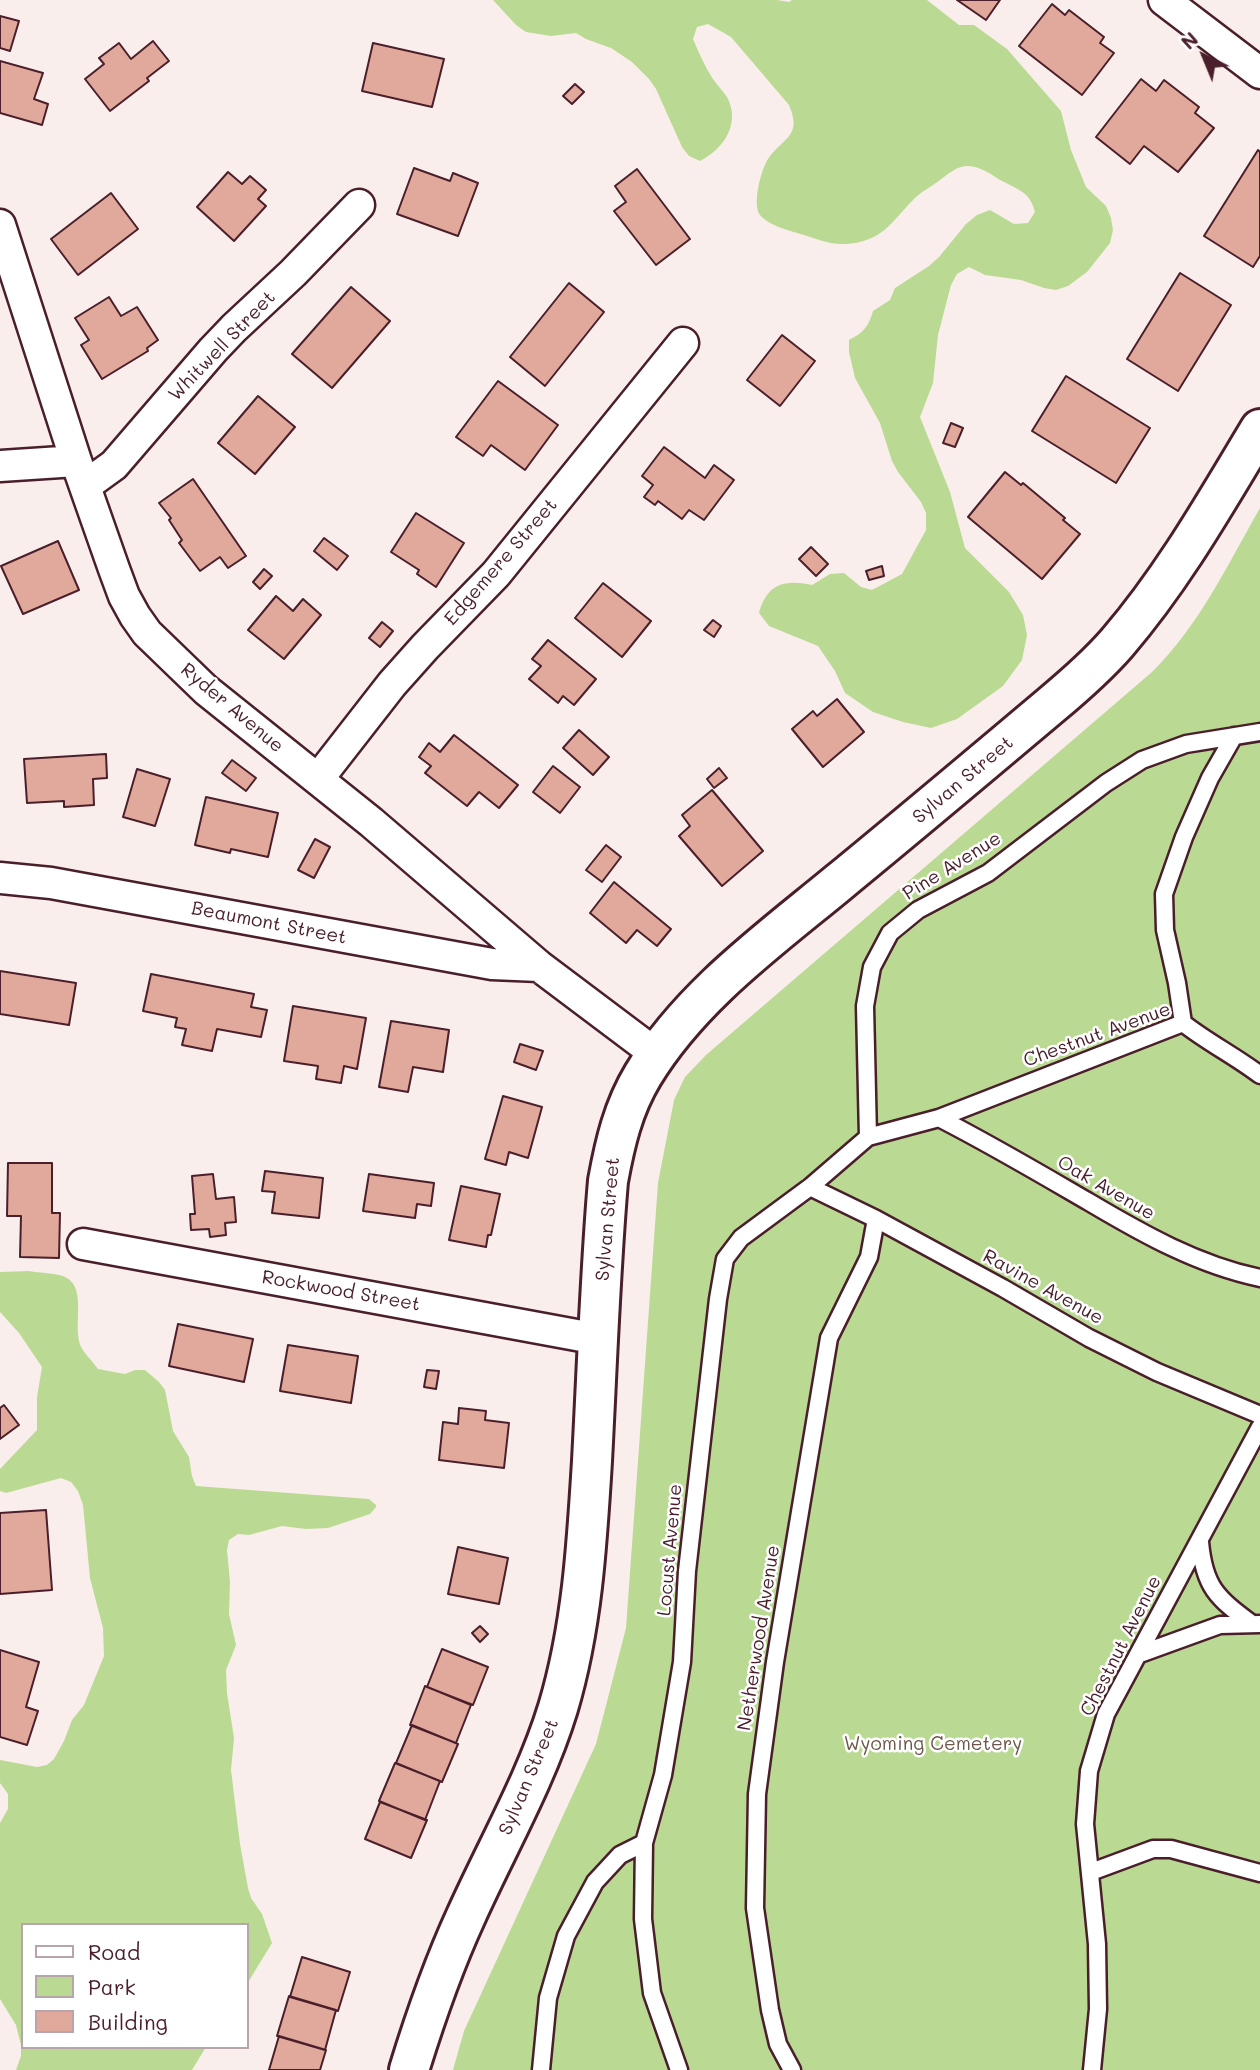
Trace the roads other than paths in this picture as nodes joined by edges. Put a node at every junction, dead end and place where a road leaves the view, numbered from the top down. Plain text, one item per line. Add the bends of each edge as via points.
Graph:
1 (1164, 0) edge
2 (1260, 73) edge
3 (359, 205) dead end
4 (0, 225) edge
5 (683, 343) dead end
6 (1260, 429) edge
7 (0, 466) edge
8 (81, 474) junction
9 (1260, 732) edge
10 (1234, 736) junction
11 (318, 779) junction
12 (0, 878) edge
13 (539, 966) junction
14 (1183, 1023) junction
15 (656, 1054) junction
16 (1260, 1075) edge
17 (939, 1118) junction
18 (868, 1137) junction
19 (810, 1187) junction
20 (876, 1219) junction
21 (83, 1244) dead end
22 (1260, 1278) edge
23 (598, 1339) junction
24 (1260, 1415) edge
25 (1260, 1427) edge
26 (1255, 1447) edge
27 (1200, 1540) junction
28 (1256, 1624) edge
29 (1140, 1654) junction
30 (644, 1843) junction
31 (1091, 1872) junction
32 (1260, 1872) edge
33 (409, 2070) edge
34 (541, 2070) edge
35 (679, 2070) edge
36 (792, 2070) edge
37 (1092, 2070) edge

1 - 2 street
3 - 8 street, Whitwell Street via 213,350 114,465
4 - 8 street, Ryder Avenue
5 - 11 street, Edgemere Street via 496,574 392,684
6 - 15 street, Sylvan Street via 1193,539 1136,620 1100,661 776,934 681,1022
7 - 8 street
8 - 11 street, Ryder Avenue via 124,596 147,633 206,690
9 - 10 lane, Pine Avenue
10 - 14 lane via 1210,778 1164,894 1165,930
10 - 18 lane, Pine Avenue via 1186,744 1142,760 988,873 918,910 890,933 872,967 865,1006
11 - 13 street, Ryder Avenue
12 - 13 street, Beaumont Street via 51,883 492,964
13 - 15 street, Ryder Avenue
14 - 16 lane, Chestnut Avenue
14 - 17 lane, Chestnut Avenue
15 - 23 street, Sylvan Street via 628,1103 613,1153
17 - 18 lane, Locust Avenue
17 - 22 lane, Oak Avenue via 1162,1244
18 - 19 lane, Locust Avenue
19 - 20 lane, Ravine Avenue
19 - 30 lane, Locust Avenue via 741,1238 725,1259 687,1571 682,1662 663,1775
20 - 24 lane, Ravine Avenue via 1089,1338
20 - 36 lane, Netherwood Avenue via 869,1257 829,1338 757,1794 755,1908 770,2010 778,2044
21 - 23 street, Rockwood Street
23 - 33 street, Sylvan Street via 581,1602 558,1707 534,1772 435,1990
25 - 26 lane, Chestnut Avenue
26 - 27 lane, Chestnut Avenue
27 - 28 lane via 1202,1566 1210,1585 1225,1604
27 - 29 lane, Chestnut Avenue
28 - 29 lane via 1220,1625
29 - 31 lane, Chestnut Avenue via 1106,1714 1089,1771 1085,1824
30 - 34 lane via 620,1855 595,1882 566,1936 548,1998
30 - 35 lane, Locust Avenue via 643,1919 652,1993
31 - 32 lane via 1153,1849 1171,1849
31 - 37 lane, Chestnut Avenue via 1098,2009

